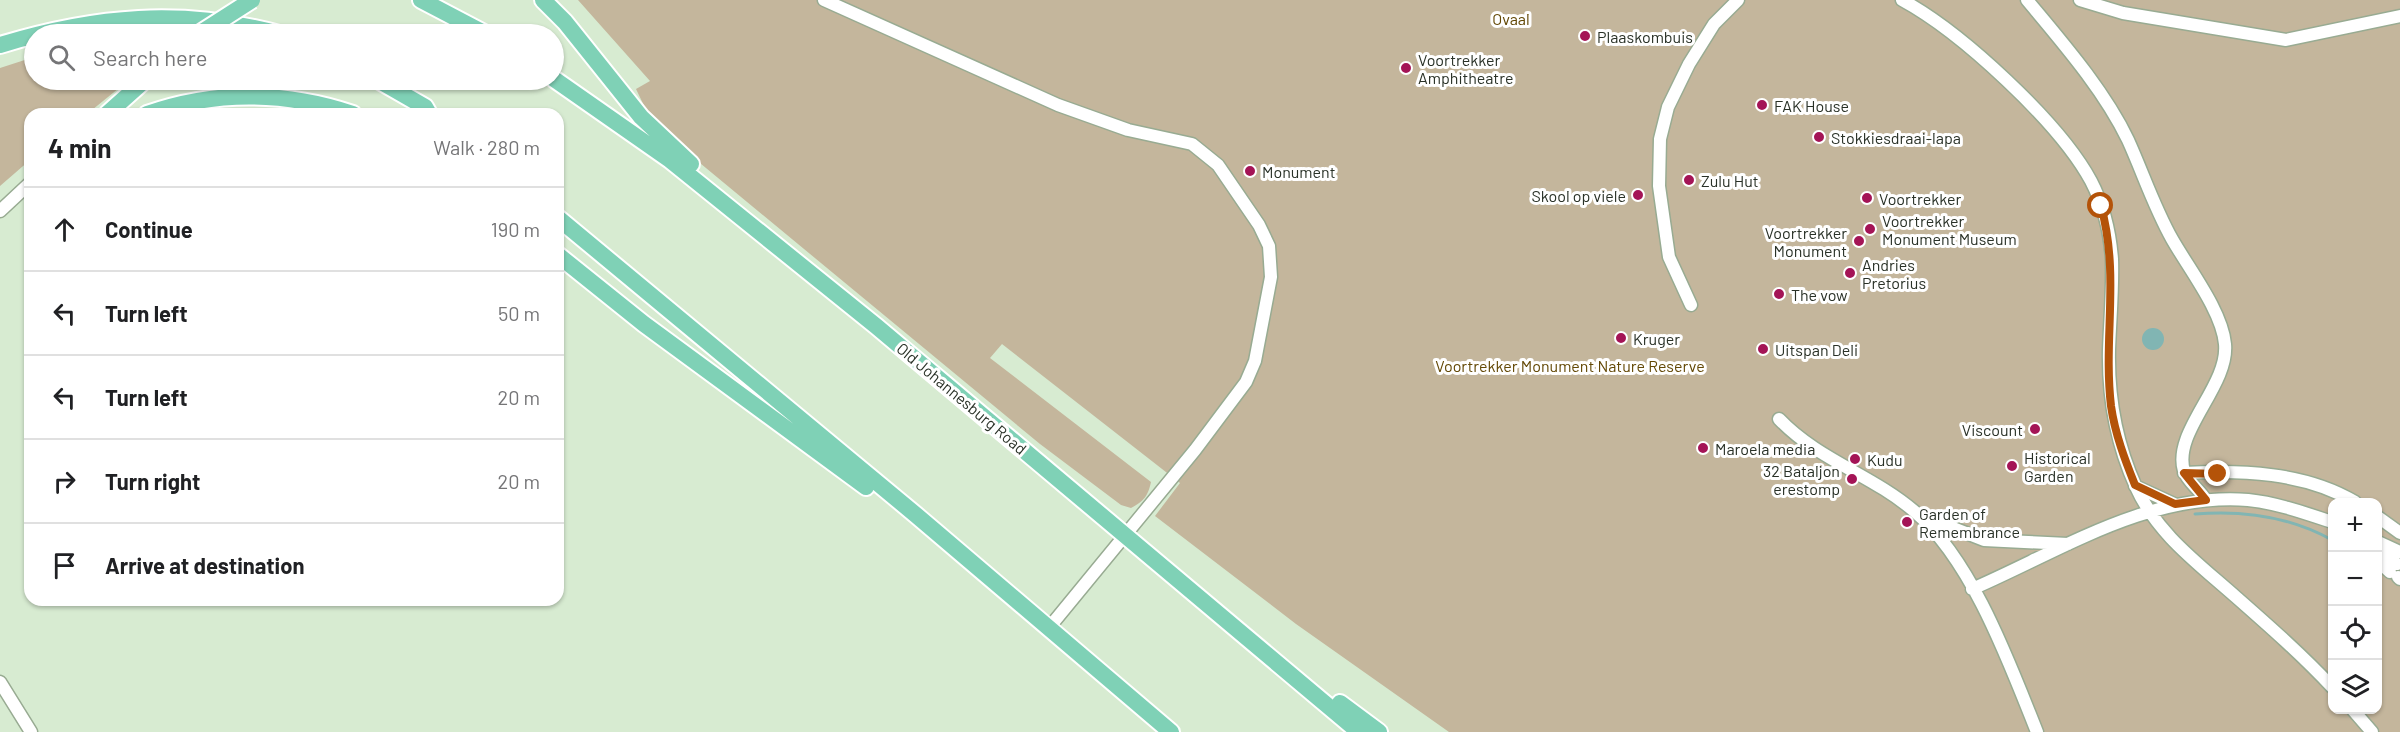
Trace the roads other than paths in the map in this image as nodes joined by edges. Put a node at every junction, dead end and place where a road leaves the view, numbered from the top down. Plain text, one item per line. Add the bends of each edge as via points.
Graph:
1 (252, 0) edge
2 (421, 0) edge
3 (543, 0) edge
4 (824, 0) edge
5 (1738, 0) edge
6 (1902, 0) edge
7 (2027, 0) edge
8 (2080, 0) edge
9 (2400, 16) edge
10 (91, 24) edge
11 (215, 24) edge
12 (241, 24) edge
13 (466, 24) edge
14 (24, 37) edge
15 (0, 45) edge
16 (564, 86) edge
17 (133, 90) edge
18 (394, 90) edge
19 (114, 108) edge
20 (166, 108) edge
21 (334, 108) edge
22 (423, 108) edge
23 (24, 189) edge
24 (0, 211) edge
25 (564, 223) edge
26 (564, 247) edge
27 (564, 260) edge
28 (1691, 305) dead end
29 (876, 326) junction
30 (676, 345) junction
31 (1779, 419) dead end
32 (2184, 473) junction
33 (2135, 485) junction
34 (2348, 498) edge
35 (2206, 500) junction
36 (2175, 504) junction
37 (1914, 511) junction
38 (2149, 511) junction
39 (916, 515) junction
40 (2382, 520) edge
41 (2328, 524) edge
42 (2400, 533) edge
43 (1124, 535) junction
44 (2080, 541) junction
45 (2382, 548) edge
46 (2379, 552) edge
47 (2382, 563) edge
48 (2397, 569) edge
49 (1972, 589) junction
50 (1221, 615) junction
51 (1048, 629) junction
52 (0, 682) edge
53 (2328, 683) edge
54 (2356, 714) edge
55 (31, 732) edge
56 (1171, 732) edge
57 (1359, 732) edge
58 (1379, 732) edge
59 (2037, 732) edge
60 (2372, 732) edge

1 - 11 main road, bridge
2 - 13 main road
3 - 29 main road via 565,21 641,117
4 - 43 street via 1058,105 1128,130 1192,144 1218,165 1259,225 1269,246 1271,277 1255,361 1246,382
5 - 28 street via 1714,24 1689,64 1668,107 1660,139 1659,186 1669,257
6 - 33 street via 2016,90 2092,183 2112,259 2112,408 2118,441
7 - 32 street via 2067,48 2127,138 2171,237 2217,318 2225,342 2225,361 2182,455
8 - 9 street via 2123,13 2286,40
10 - 12 main road via 138,17
14 - 15 main road
16 - 29 main road, Old Johannesburg Road via 670,160
17 - 19 main road
18 - 22 main road
20 - 21 main road via 244,94
23 - 24 street
25 - 39 main road
26 - 30 main road
27 - 30 main road
29 - 43 main road, Old Johannesburg Road
30 - 39 main road via 868,488
31 - 37 street via 1812,448
32 - 34 street via 2218,474 2233,470 2332,488
32 - 35 street
33 - 36 street
33 - 38 street
35 - 36 street
35 - 41 street via 2250,501 2304,513
36 - 38 street
37 - 44 street via 1984,540 2063,544
37 - 49 street via 1938,534
38 - 44 street
38 - 53 street via 2181,549
39 - 51 main road
40 - 42 street
43 - 50 main road, Old Johannesburg Road
43 - 51 street
44 - 49 street
45 - 48 street
46 - 48 street
47 - 48 street
49 - 59 street
50 - 57 main road, Old Johannesburg Road
50 - 58 main road
51 - 56 main road
52 - 55 street
54 - 60 street

